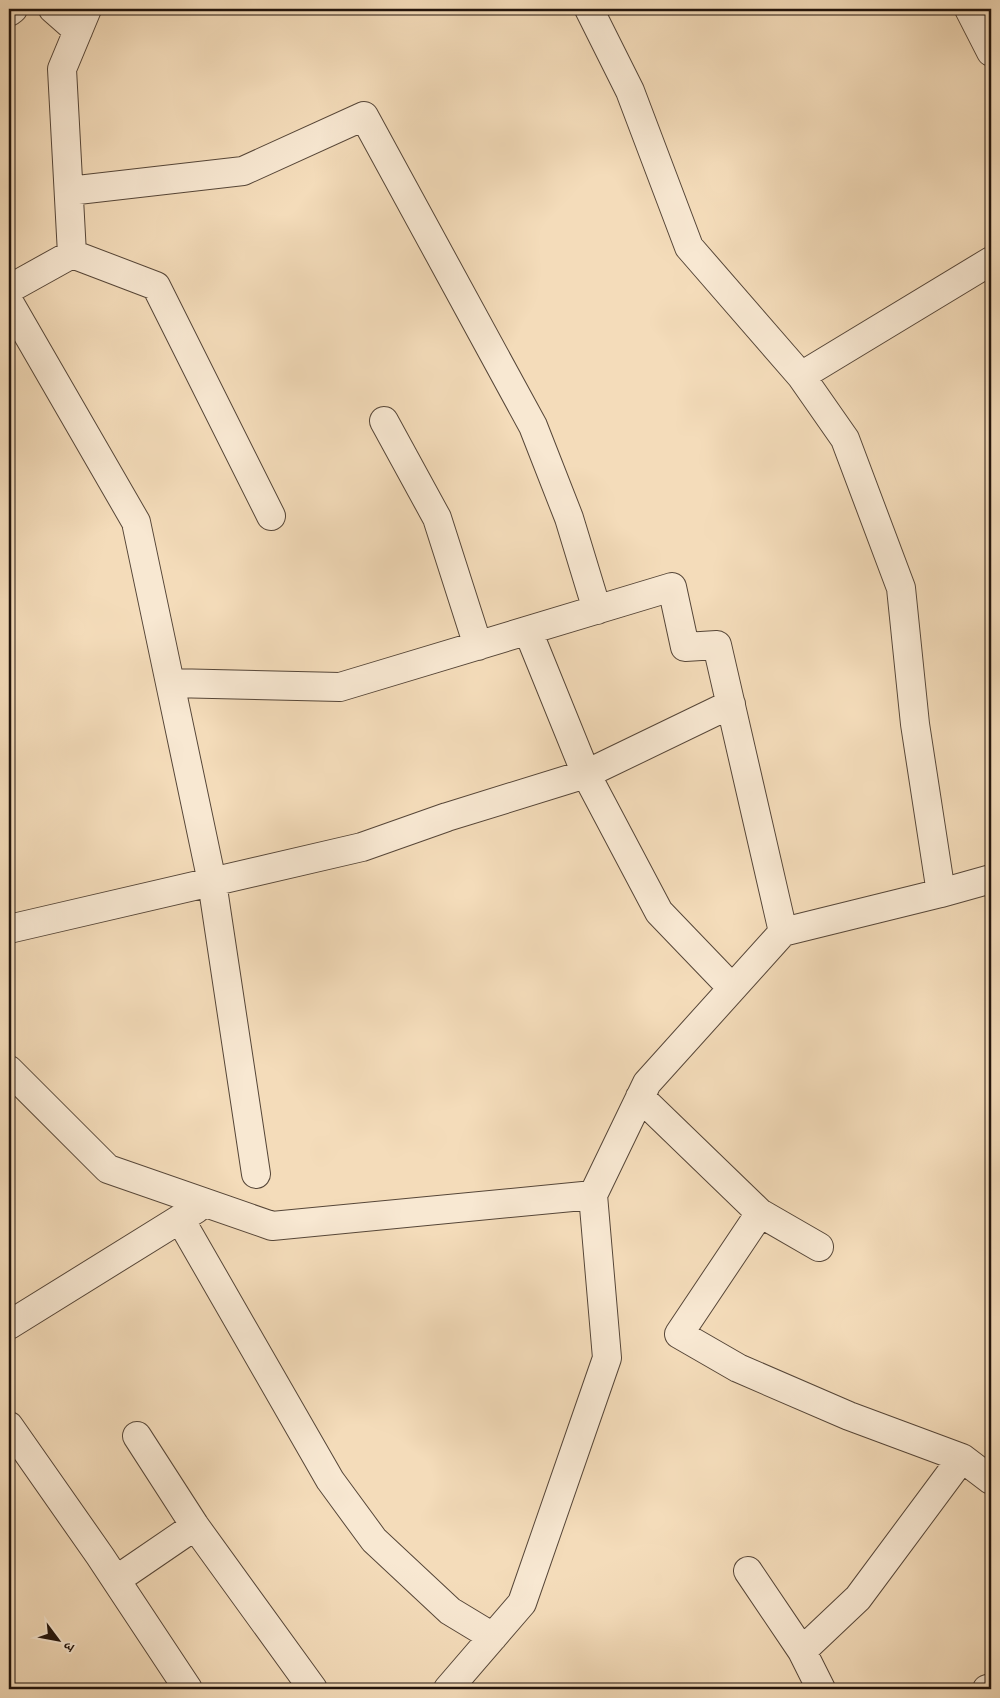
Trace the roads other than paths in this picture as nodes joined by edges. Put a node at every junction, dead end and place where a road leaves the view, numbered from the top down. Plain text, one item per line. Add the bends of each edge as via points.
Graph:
1 (13, 9) edge
2 (53, 9) edge
3 (589, 9) edge
4 (969, 9) edge
5 (9, 12) edge
6 (82, 20) edge
7 (991, 52) edge
8 (69, 190) junction
9 (72, 254) junction
10 (991, 261) edge
11 (9, 289) edge
12 (9, 302) edge
13 (801, 376) junction
14 (384, 421) dead end
15 (271, 516) dead end
16 (597, 610) junction
17 (528, 631) junction
18 (478, 646) junction
19 (170, 683) junction
20 (731, 704) junction
21 (586, 774) junction
22 (991, 879) edge
23 (212, 882) junction
24 (941, 893) junction
25 (9, 928) edge
26 (782, 932) junction
27 (732, 988) junction
28 (9, 1070) edge
29 (640, 1097) junction
30 (256, 1174) dead end
31 (593, 1195) junction
32 (206, 1203) junction
33 (760, 1213) junction
34 (180, 1219) junction
35 (819, 1248) dead end
36 (9, 1323) edge
37 (9, 1426) edge
38 (137, 1436) dead end
39 (962, 1458) junction
40 (991, 1480) edge
41 (195, 1526) junction
42 (748, 1571) dead end
43 (116, 1580) junction
44 (492, 1638) junction
45 (802, 1651) junction
46 (452, 1687) edge
47 (991, 1688) edge
48 (188, 1689) edge
49 (313, 1689) edge
50 (821, 1689) edge
51 (987, 1689) edge

1 - 5 street
2 - 6 street
3 - 13 street via 630,91 689,247
4 - 7 street
6 - 8 street via 62,69
8 - 9 street
8 - 16 street via 243,171 364,116 533,426 568,518
9 - 11 street
9 - 15 street via 156,286
10 - 13 street
12 - 19 street via 136,522
13 - 24 street via 845,439 901,588 915,724
14 - 18 street via 437,518
16 - 17 street
16 - 20 street via 672,587 685,648 717,645
17 - 18 street
17 - 21 street
18 - 19 street via 340,687
19 - 23 street
20 - 21 street
20 - 26 street
21 - 23 street via 362,847
21 - 27 street via 660,912
22 - 24 street
23 - 25 street
23 - 30 street
24 - 26 street
26 - 27 street
27 - 29 street via 647,1083
28 - 32 street via 108,1169
29 - 31 street
29 - 33 street
31 - 32 street via 272,1226
31 - 44 street via 607,1358 522,1603
32 - 34 street
33 - 35 street
33 - 39 street via 679,1334 738,1368 849,1416
34 - 36 street
34 - 44 street via 330,1480 374,1540 450,1612
37 - 43 street
38 - 41 street
39 - 40 street
39 - 45 street via 858,1598
41 - 43 street
41 - 49 street
42 - 45 street
43 - 48 street
44 - 46 street
45 - 50 street
47 - 51 street

